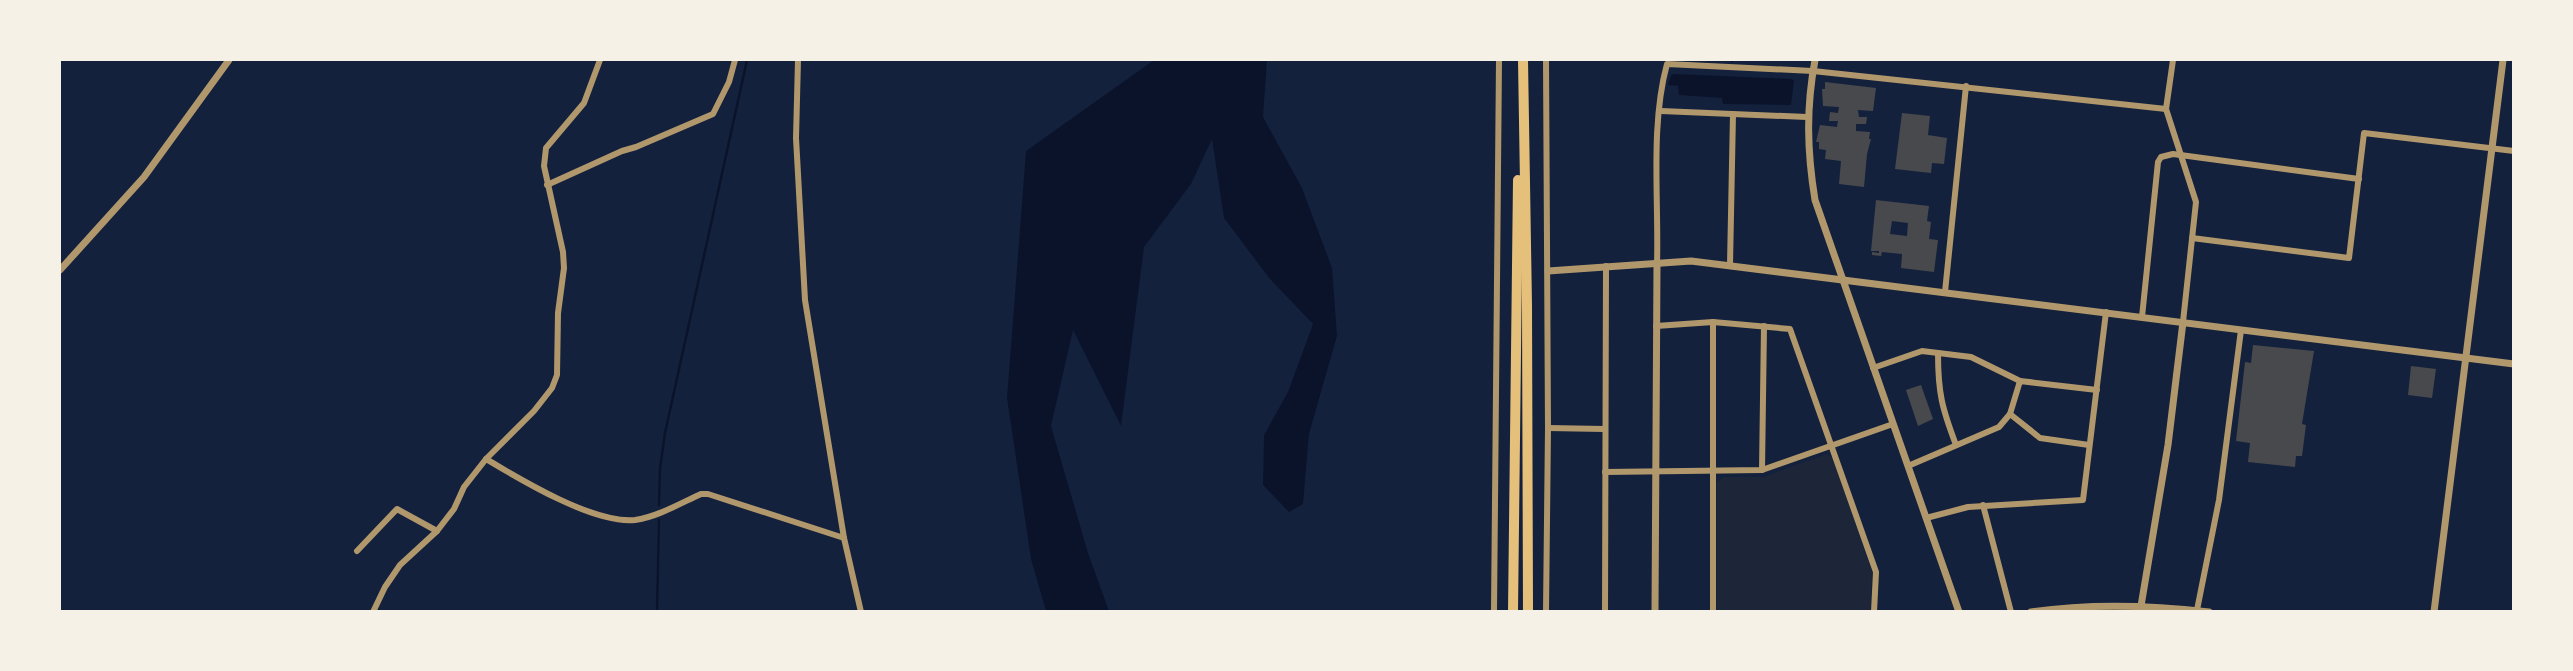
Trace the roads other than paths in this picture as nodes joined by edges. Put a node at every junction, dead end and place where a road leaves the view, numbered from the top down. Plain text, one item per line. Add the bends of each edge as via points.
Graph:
1 (229, 60) edge
2 (600, 60) edge
3 (735, 60) edge
4 (798, 60) edge
5 (1499, 60) edge
6 (1520, 60) edge
7 (1546, 60) edge
8 (1815, 60) edge
9 (2174, 60) edge
10 (2503, 60) edge
11 (1813, 71) junction
12 (1966, 86) junction
13 (2166, 109) junction
14 (1661, 111) junction
15 (1733, 114) junction
16 (1807, 117) junction
17 (2492, 148) junction
18 (2514, 151) edge
19 (2182, 155) junction
20 (2359, 179) junction
21 (547, 185) junction
22 (2192, 238) junction
23 (1657, 264) junction
24 (1730, 265) junction
25 (1606, 266) junction
26 (60, 270) edge
27 (1548, 271) junction
28 (1843, 280) junction
29 (1945, 292) junction
30 (2105, 313) junction
31 (2142, 317) junction
32 (1713, 322) junction
33 (2183, 322) junction
34 (1656, 326) junction
35 (1764, 326) junction
36 (2241, 330) junction
37 (1938, 354) junction
38 (2467, 358) junction
39 (2514, 364) edge
40 (1873, 368) junction
41 (2020, 381) junction
42 (2097, 390) junction
43 (2010, 414) junction
44 (1893, 424) junction
45 (1548, 428) junction
46 (1604, 429) junction
47 (1956, 445) junction
48 (2089, 445) junction
49 (1832, 447) junction
50 (486, 459) junction
51 (1908, 466) junction
52 (1762, 470) junction
53 (1713, 471) junction
54 (1605, 472) junction
55 (1656, 472) junction
56 (1983, 505) junction
57 (1926, 518) junction
58 (437, 531) junction
59 (844, 538) junction
60 (357, 551) dead end
61 (2140, 609) edge
62 (2197, 610) edge
63 (373, 611) edge
64 (861, 611) edge
65 (1494, 611) edge
66 (1513, 611) edge
67 (1528, 611) edge
68 (1546, 611) edge
69 (1605, 611) edge
70 (1655, 611) edge
71 (1713, 611) edge
72 (1874, 611) edge
73 (1959, 611) edge
74 (2011, 611) edge
75 (2031, 611) edge
76 (2208, 611) edge
77 (2434, 611) edge

1 - 26 street via 144,177
2 - 21 street via 584,103 546,148
3 - 21 street via 713,114
4 - 59 street via 796,138 805,300
5 - 65 street
6 - 66 highway
6 - 67 highway
7 - 27 street
8 - 11 street
9 - 13 street
10 - 17 street
11 - 12 street
11 - 14 street via 1667,64
11 - 16 street
12 - 13 street
12 - 29 street
13 - 19 street
14 - 15 street
14 - 23 street
15 - 16 street
15 - 24 street
16 - 28 street via 1815,200
17 - 18 street
17 - 20 street via 2364,133
17 - 38 street
19 - 20 street
19 - 22 street via 2196,202
19 - 31 street via 2166,154 2158,162
20 - 22 street via 2349,258
21 - 50 street via 564,268 557,375 534,411
22 - 33 street
23 - 24 street
23 - 25 street
23 - 34 street
24 - 28 street
25 - 27 street
25 - 46 street
27 - 45 street
28 - 29 street
28 - 40 street
29 - 30 street
30 - 31 street
30 - 42 street
31 - 33 street
32 - 34 street
32 - 35 street
32 - 53 street
33 - 36 street
33 - 61 street
34 - 55 street
35 - 49 street via 1790,330
35 - 52 street
36 - 38 street
36 - 62 street via 2219,500
37 - 40 street via 1922,351
37 - 41 street via 1971,357
37 - 47 street via 1938,388
38 - 39 street
38 - 77 street
40 - 44 street
41 - 42 street
41 - 43 street
42 - 48 street
43 - 47 street via 1999,427
43 - 48 street via 2040,438
44 - 49 street
44 - 51 street
45 - 46 street
45 - 68 street
46 - 54 street
47 - 51 street
48 - 56 street via 2083,500
49 - 52 street
49 - 72 street via 1876,572
50 - 58 street
50 - 59 street via 577,508 627,520 708,494
51 - 57 street
52 - 53 street
53 - 55 street
53 - 71 street
54 - 55 street
54 - 69 street
55 - 70 street
56 - 57 street
56 - 74 street
57 - 73 street
58 - 60 street via 397,509
58 - 63 street via 400,565
59 - 64 street
61 - 62 street
61 - 75 street via 2070,606
62 - 76 street

